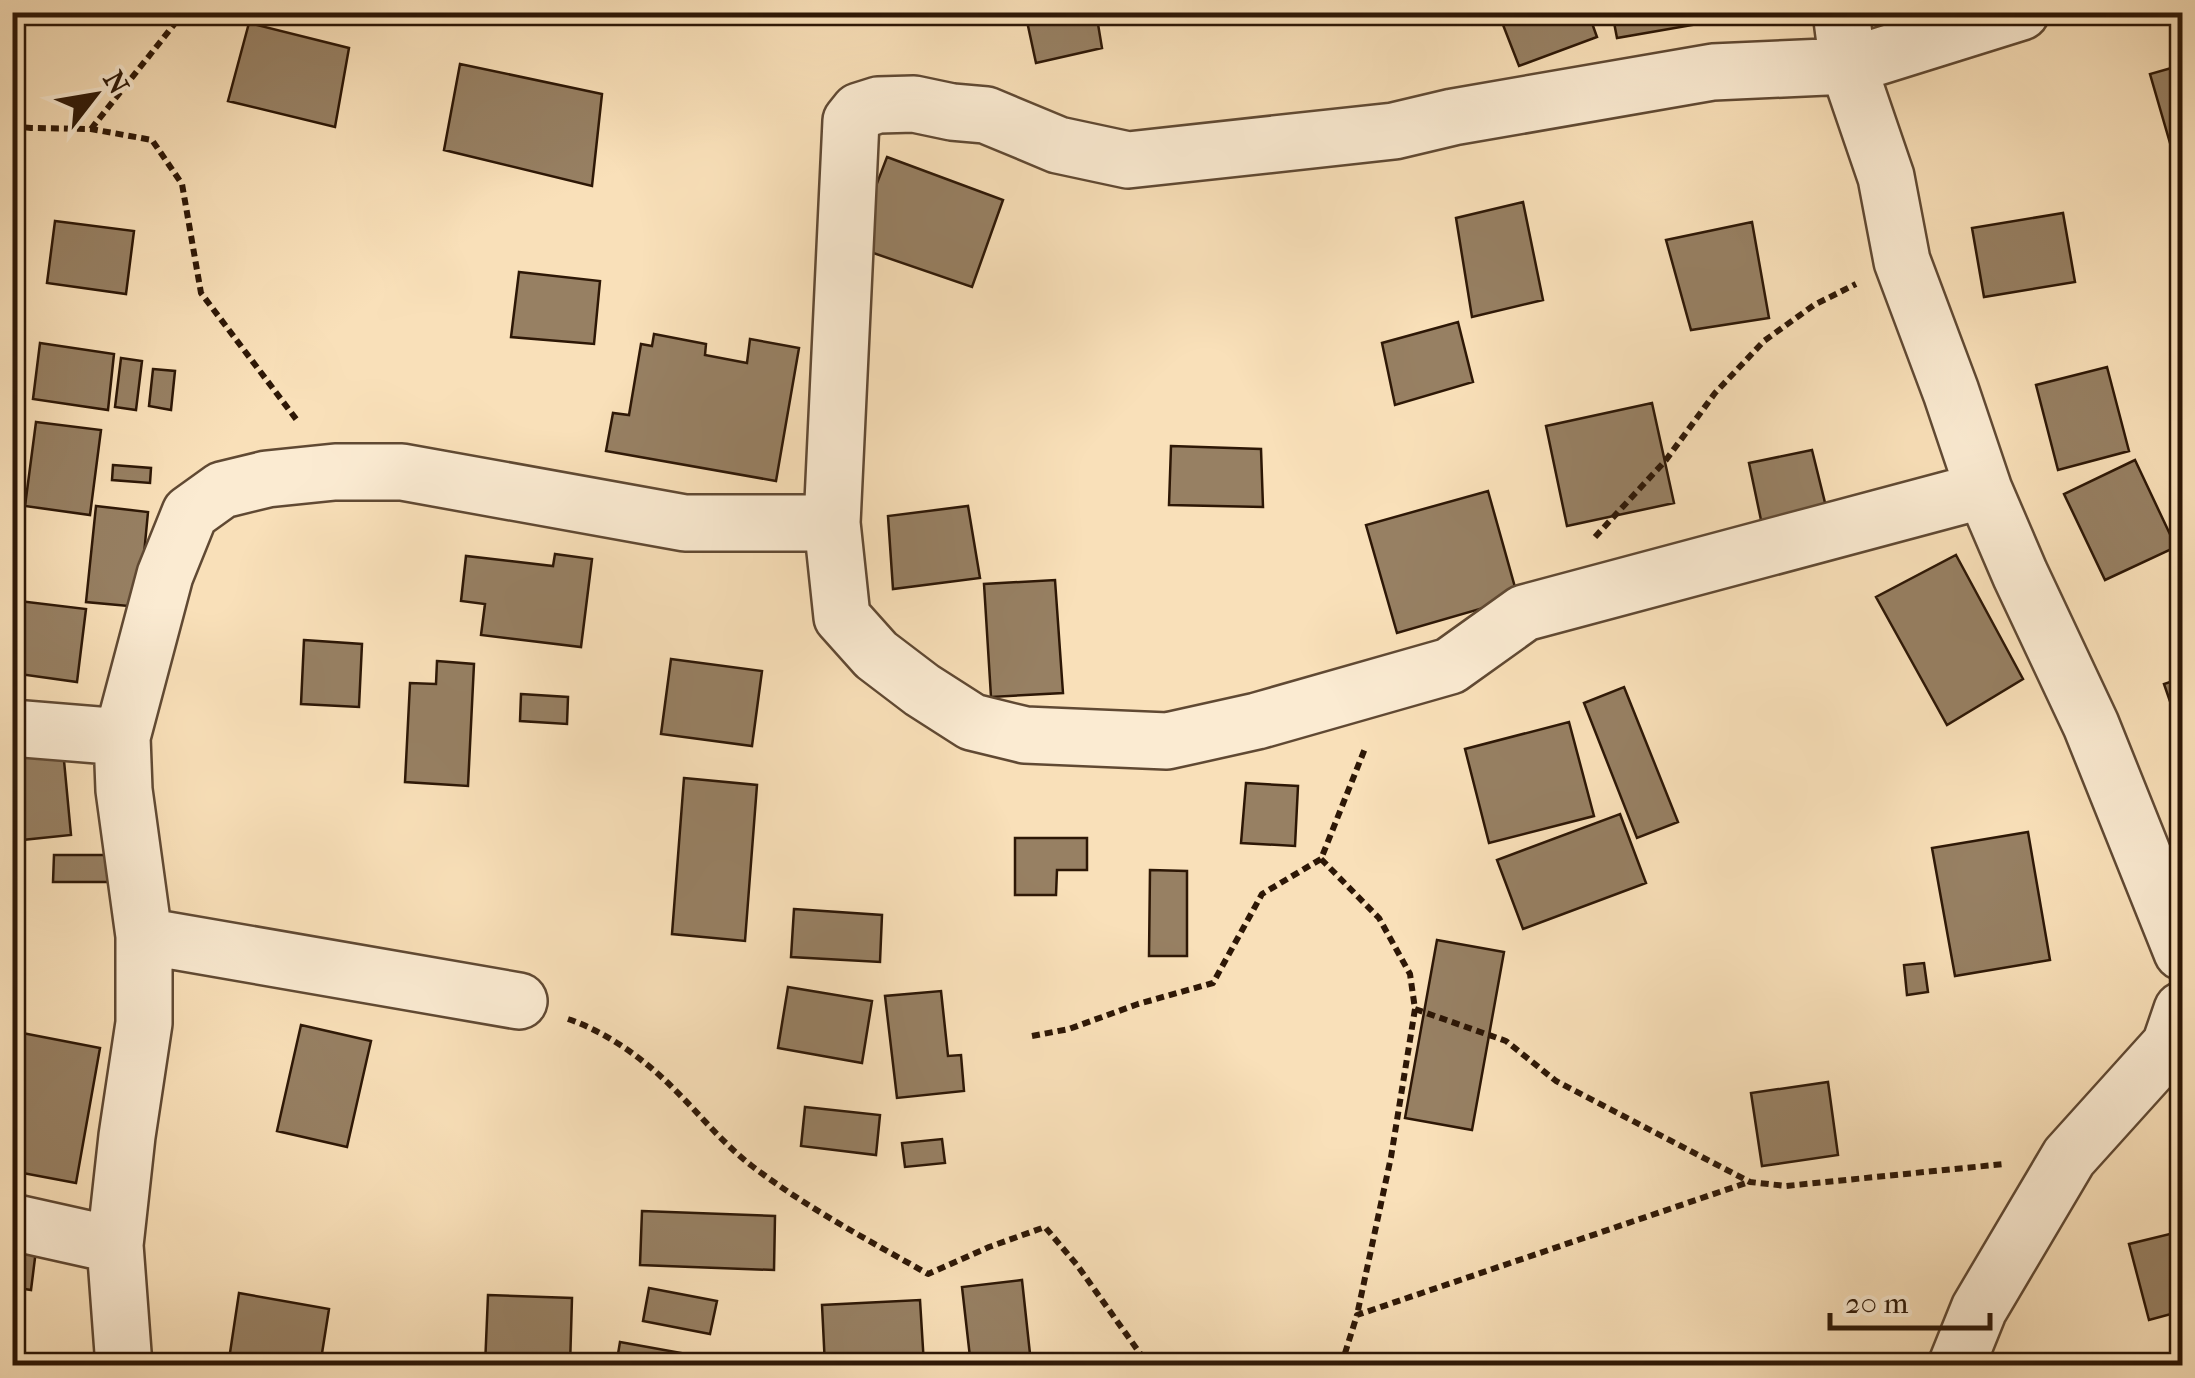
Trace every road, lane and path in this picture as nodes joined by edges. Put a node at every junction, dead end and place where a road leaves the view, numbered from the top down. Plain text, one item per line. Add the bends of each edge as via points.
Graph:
1 (184, 12) edge
2 (1841, 12) edge
3 (2021, 12) edge
4 (1848, 66) junction
5 (12, 126) edge
6 (90, 129) junction
7 (1902, 261) junction
8 (335, 472) junction
9 (1984, 490) junction
10 (832, 524) junction
11 (1589, 544) dead end
12 (12, 728) edge
13 (1370, 736) dead end
14 (122, 737) junction
15 (1321, 859) junction
16 (144, 936) junction
17 (2182, 952) edge
18 (519, 1002) joint
19 (1416, 1009) junction
20 (2182, 1010) edge
21 (1032, 1036) dead end
22 (2069, 1157) junction
23 (1750, 1182) junction
24 (12, 1222) edge
25 (115, 1245) junction
26 (1357, 1314) junction
27 (124, 1366) edge
28 (1149, 1366) edge
29 (1341, 1366) edge
30 (1956, 1366) edge

1 - 6 path
2 - 4 street
3 - 4 street
4 - 7 street via 1886,177
4 - 10 street via 1713,72 1394,131 1128,160 1058,145 986,115 914,104 860,111 851,121
5 - 6 path
6 - 8 path via 152,140 182,184 201,293
7 - 9 street
7 - 11 path via 1814,304 1764,341
8 - 10 street via 402,472 685,523
8 - 14 street via 222,490 190,513 165,575
9 - 10 street via 1524,614 1450,666 1167,741 1025,735 972,722 922,690 876,655 842,617
9 - 17 street via 2091,726
12 - 14 street
13 - 15 path
14 - 16 street
15 - 19 path via 1379,918 1410,974
15 - 21 path via 1262,894 1213,983
16 - 18 street
16 - 25 street via 144,1023
18 - 28 path via 622,1046 752,1165 821,1214 928,1274 1045,1227
19 - 23 path via 1506,1041 1556,1081
19 - 26 path
20 - 22 street via 2170,1045
22 - 23 path via 1786,1186
22 - 30 street via 1979,1309
23 - 26 path
24 - 25 street
25 - 27 street
26 - 29 path

